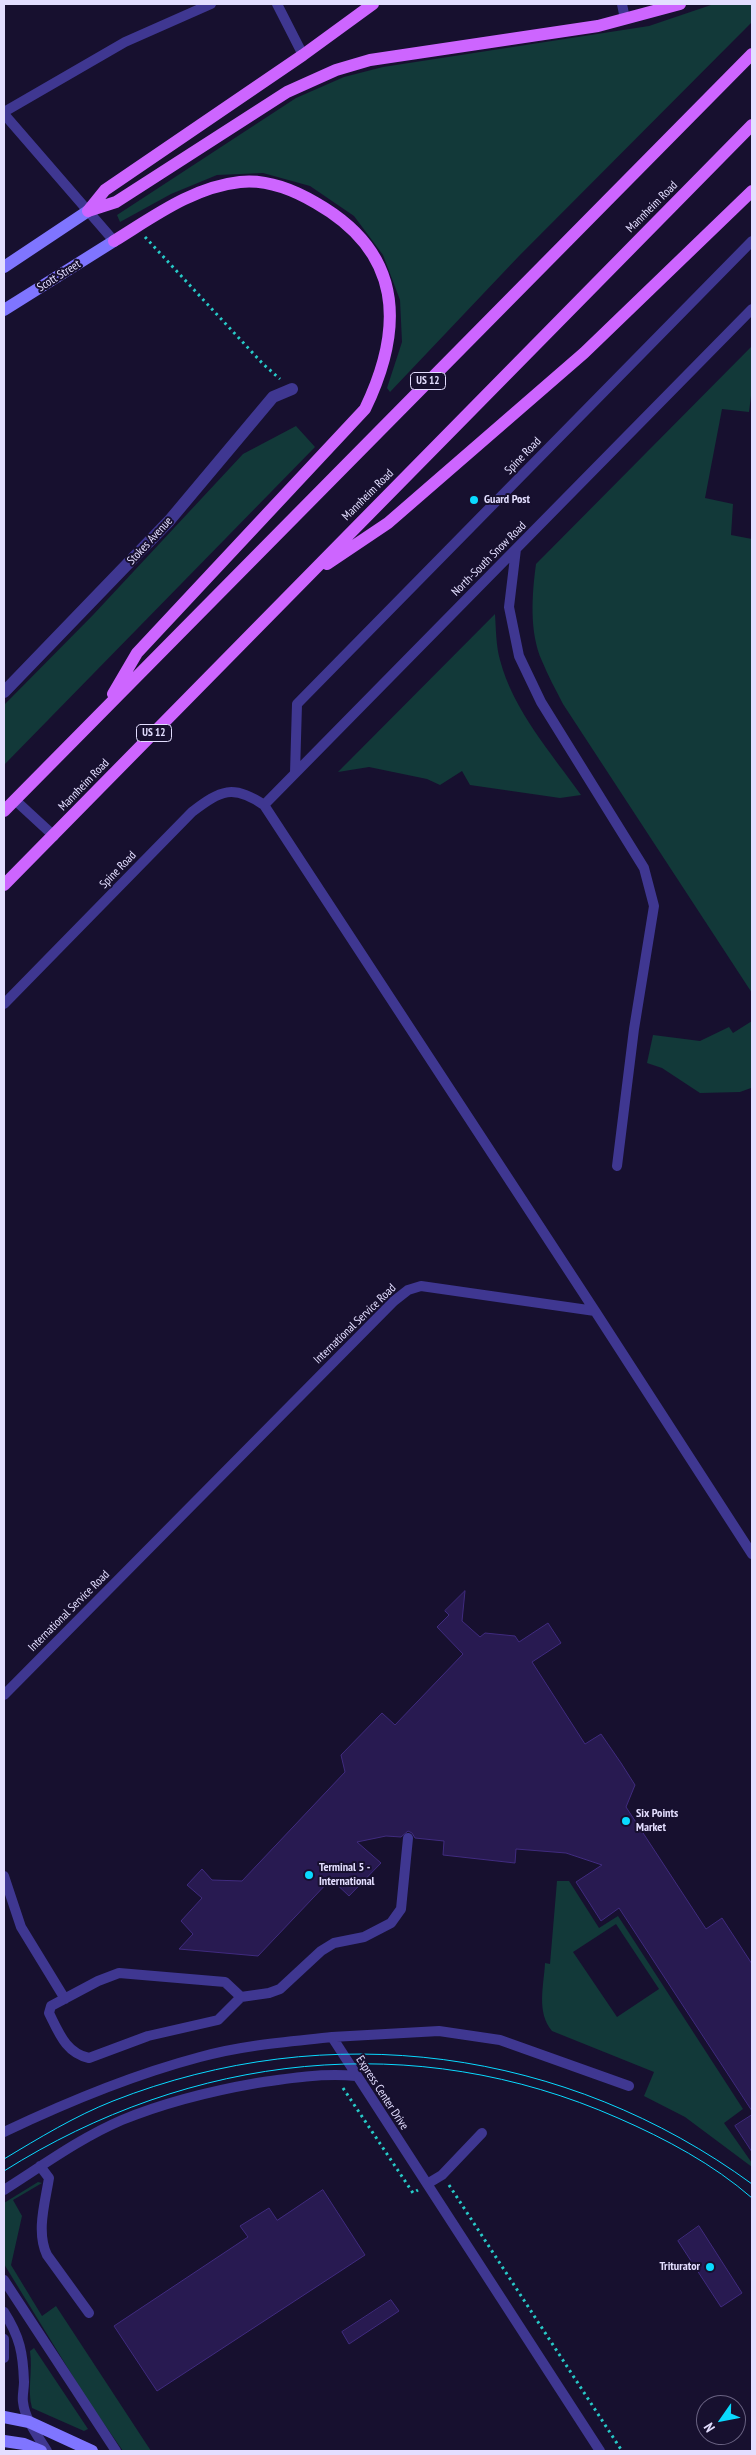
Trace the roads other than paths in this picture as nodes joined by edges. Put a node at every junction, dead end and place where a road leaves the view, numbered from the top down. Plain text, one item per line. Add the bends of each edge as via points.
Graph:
1 (211, 4) edge
2 (277, 4) edge
3 (373, 4) edge
4 (622, 4) edge
5 (680, 4) edge
6 (625, 19) junction
7 (752, 54) edge
8 (303, 55) junction
9 (4, 113) edge
10 (752, 125) edge
11 (752, 191) edge
12 (88, 211) junction
13 (114, 241) junction
14 (752, 241) edge
15 (4, 267) edge
16 (752, 309) edge
17 (4, 310) edge
18 (292, 390) road end
19 (516, 549) junction
20 (304, 579) junction
21 (4, 692) edge
22 (105, 710) junction
23 (296, 773) junction
24 (14, 800) junction
25 (264, 805) junction
26 (4, 811) edge
27 (54, 836) junction
28 (4, 885) edge
29 (4, 1004) edge
30 (617, 1166) dead end
31 (595, 1311) junction
32 (752, 1554) edge
33 (4, 1695) edge
34 (408, 1838) dead end
35 (4, 1876) edge
36 (241, 1997) junction
37 (65, 1999) junction
38 (332, 2037) junction
39 (356, 2076) junction
40 (629, 2086) dead end
41 (4, 2132) edge
42 (482, 2134) dead end
43 (40, 2166) junction
44 (427, 2184) junction
45 (4, 2190) edge
46 (4, 2280) edge
47 (4, 2312) edge
48 (89, 2313) dead end
49 (4, 2339) edge
50 (4, 2358) edge
51 (4, 2416) edge
52 (29, 2422) junction
53 (4, 2441) edge
54 (598, 2449) edge
55 (41, 2451) edge
56 (47, 2451) edge
57 (92, 2451) edge
58 (116, 2451) edge

1 - 9 lane via 125,42
2 - 8 lane
3 - 8 main road
4 - 6 lane
5 - 6 main road
6 - 12 main road via 598,26 370,60 336,70 288,92 116,202
7 - 22 main road, US 12
8 - 12 main road via 105,190
9 - 12 lane
10 - 20 main road, Mannheim Road / US 12
11 - 20 main road via 584,353 388,523
12 - 13 lane
12 - 15 street
13 - 17 street, Scott Street
13 - 22 main road via 189,197 216,186 243,182 270,184 295,191 340,217 373,252 388,292 390,324 377,384 365,409 137,653
14 - 23 lane, Spine Road via 297,704
16 - 19 lane, North-South Snow Road
18 - 21 street, Stokes Avenue via 273,397 169,521
19 - 23 lane, North-South Snow Road
19 - 30 lane via 509,607 519,656 541,702 644,868 654,906
20 - 27 main road, Mannheim Road / US 12
22 - 24 main road, US 12
23 - 25 lane, North-South Snow Road
24 - 26 main road, US 12
24 - 27 lane
25 - 29 lane, Spine Road via 247,793 231,791 206,801
25 - 31 lane
27 - 28 main road, Mannheim Road / US 12
31 - 32 lane
31 - 33 lane, International Service Road via 421,1286 408,1290
34 - 36 lane via 401,1909 391,1923 320,1951 280,1989
35 - 37 lane via 21,1927
36 - 37 lane via 225,1982 119,1974
36 - 37 lane via 218,2020 148,2036 90,2058 80,2056 67,2047 49,2013 51,2006
38 - 39 lane, Express Center Drive
38 - 40 lane via 439,2031 500,2040
38 - 41 lane via 258,2045 201,2056 107,2086
39 - 43 lane via 334,2074 258,2083 170,2102 121,2121
39 - 44 lane, Express Center Drive
42 - 44 lane via 442,2175
43 - 45 lane
43 - 48 lane via 49,2178 42,2244
44 - 54 lane, Express Center Drive
46 - 58 lane
47 - 52 lane via 21,2345 23,2402
49 - 50 lane
51 - 52 street
52 - 56 lane
52 - 57 street
53 - 55 street

